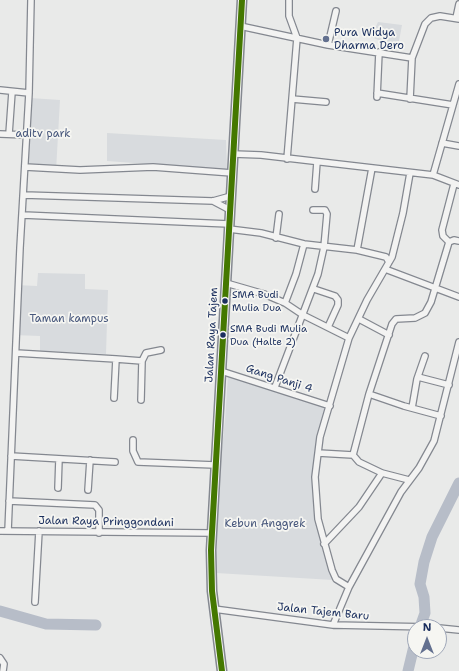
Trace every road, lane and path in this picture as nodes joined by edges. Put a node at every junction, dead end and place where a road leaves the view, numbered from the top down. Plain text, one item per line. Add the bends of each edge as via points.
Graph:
1 (31, 0) edge
2 (242, 0) edge
3 (289, 0) edge
4 (459, 4) edge
5 (336, 11) dead end
6 (457, 18) edge
7 (240, 26) junction
8 (297, 38) junction
9 (328, 45) junction
10 (379, 52) junction
11 (412, 58) junction
12 (459, 84) edge
13 (0, 90) edge
14 (12, 92) junction
15 (29, 93) junction
16 (410, 99) junction
17 (292, 100) junction
18 (326, 102) dead end
19 (454, 105) junction
20 (0, 134) edge
21 (9, 134) junction
22 (27, 135) junction
23 (442, 144) junction
24 (459, 146) edge
25 (233, 154) junction
26 (287, 159) junction
27 (317, 162) junction
28 (25, 167) junction
29 (372, 168) junction
30 (232, 173) junction
31 (410, 173) junction
32 (433, 175) junction
33 (457, 185) edge
34 (315, 189) dead end
35 (24, 195) junction
36 (230, 196) junction
37 (213, 201) junction
38 (230, 210) junction
39 (313, 210) dead end
40 (279, 214) dead end
41 (23, 215) junction
42 (229, 227) junction
43 (276, 238) junction
44 (459, 241) edge
45 (449, 242) junction
46 (304, 244) junction
47 (324, 247) junction
48 (357, 250) junction
49 (389, 262) junction
50 (385, 269) junction
51 (226, 283) junction
52 (435, 288) junction
53 (314, 289) junction
54 (459, 297) edge
55 (285, 303) junction
56 (303, 315) junction
57 (359, 319) junction
58 (328, 328) junction
59 (389, 335) junction
60 (349, 338) junction
61 (459, 342) edge
62 (161, 350) dead end
63 (16, 353) junction
64 (425, 356) dead end
65 (116, 359) junction
66 (142, 361) junction
67 (220, 371) junction
68 (418, 377) junction
69 (449, 385) junction
70 (274, 387) junction
71 (369, 394) junction
72 (114, 398) dead end
73 (141, 400) dead end
74 (330, 406) junction
75 (412, 408) junction
76 (442, 416) junction
77 (133, 440) dead end
78 (318, 453) junction
79 (353, 455) junction
80 (11, 456) junction
81 (59, 458) junction
82 (90, 460) junction
83 (115, 462) dead end
84 (215, 465) junction
85 (382, 473) junction
86 (409, 480) junction
87 (58, 488) dead end
88 (88, 490) dead end
89 (9, 501) junction
90 (0, 531) edge
91 (8, 531) junction
92 (39, 531) junction
93 (98, 532) junction
94 (211, 533) junction
95 (324, 544) junction
96 (349, 587) junction
97 (35, 602) dead end
98 (214, 609) junction
99 (333, 625) junction
100 (407, 626) edge
101 (447, 629) edge
102 (459, 630) edge
103 (0, 658) edge
104 (3, 671) edge
105 (222, 671) edge

1 - 15 street
2 - 7 main road, Jalan Raya Tajem
3 - 8 street via 289,16
4 - 6 street
5 - 9 street
6 - 11 street via 440,16 427,20
7 - 8 street
7 - 25 main road, Jalan Raya Tajem
8 - 9 street
8 - 17 street
9 - 10 street
10 - 11 street
10 - 16 street via 377,95
11 - 16 street
12 - 19 street
13 - 14 street
14 - 15 street
14 - 21 street
15 - 22 street
16 - 19 street
17 - 18 street
17 - 26 street
19 - 23 street
20 - 21 street
21 - 22 street
22 - 28 street
23 - 24 street
23 - 32 street
25 - 26 street
25 - 30 main road, Jalan Raya Tajem
26 - 27 street
27 - 29 street
27 - 34 street
28 - 30 street via 80,170 153,167
28 - 35 street
29 - 31 street
29 - 48 street
30 - 36 main road, Jalan Raya Tajem
31 - 32 street
31 - 49 street via 398,235
32 - 33 street
33 - 45 street via 442,230 443,236
35 - 37 street
35 - 41 street
36 - 37 street
36 - 38 main road, Jalan Raya Tajem
37 - 38 street
38 - 42 main road, Jalan Raya Tajem
39 - 47 street via 323,209 326,212
40 - 43 street
41 - 42 street
41 - 63 street
42 - 43 street
42 - 51 main road, Jalan Raya Tajem
43 - 46 street
44 - 45 street
45 - 52 street
46 - 47 street
46 - 55 street
47 - 48 street
47 - 53 street
48 - 49 street via 386,257
49 - 50 street
50 - 52 street
50 - 57 street
51 - 55 street
51 - 67 main road, Jalan Raya Tajem
52 - 54 street
52 - 59 street via 425,313 415,318 396,319
53 - 56 street
53 - 58 street via 335,296 338,300
55 - 56 street
56 - 58 street
56 - 70 street
57 - 59 street
57 - 60 street
58 - 60 street
59 - 71 street
60 - 74 street
61 - 69 street
62 - 66 street via 146,353
63 - 65 street
63 - 80 street
64 - 68 street
65 - 66 street
65 - 72 street
66 - 73 street
67 - 70 street, Gang Panji 4
67 - 84 main road, Jalan Raya Tajem
68 - 69 street
68 - 75 street
69 - 76 street
70 - 74 street, Gang Panji 4
71 - 75 street
71 - 79 street
74 - 78 street via 320,437
75 - 76 street
76 - 86 street via 427,456
77 - 84 street via 133,451 138,462
78 - 79 street
78 - 95 street via 316,502
79 - 85 street via 359,462
80 - 81 street
80 - 89 street
81 - 82 street
81 - 87 street
82 - 83 street
82 - 88 street
84 - 94 main road, Jalan Raya Tajem
85 - 86 street
85 - 95 street via 359,507
86 - 96 street
89 - 91 street
89 - 93 street via 95,504 99,510
90 - 91 street, Jalan Raya Pringgondani
91 - 92 street, Jalan Raya Pringgondani
92 - 93 street, Jalan Raya Pringgondani
92 - 97 street
93 - 94 street, Jalan Raya Pringgondani
94 - 98 main road, Jalan Raya Tajem
95 - 96 street via 336,579
96 - 99 street
98 - 99 street, Jalan Tajem Baru
98 - 105 main road, Jalan Raya Tajem
99 - 100 street, Jalan Tajem Baru
101 - 102 street
103 - 104 street via 4,664

